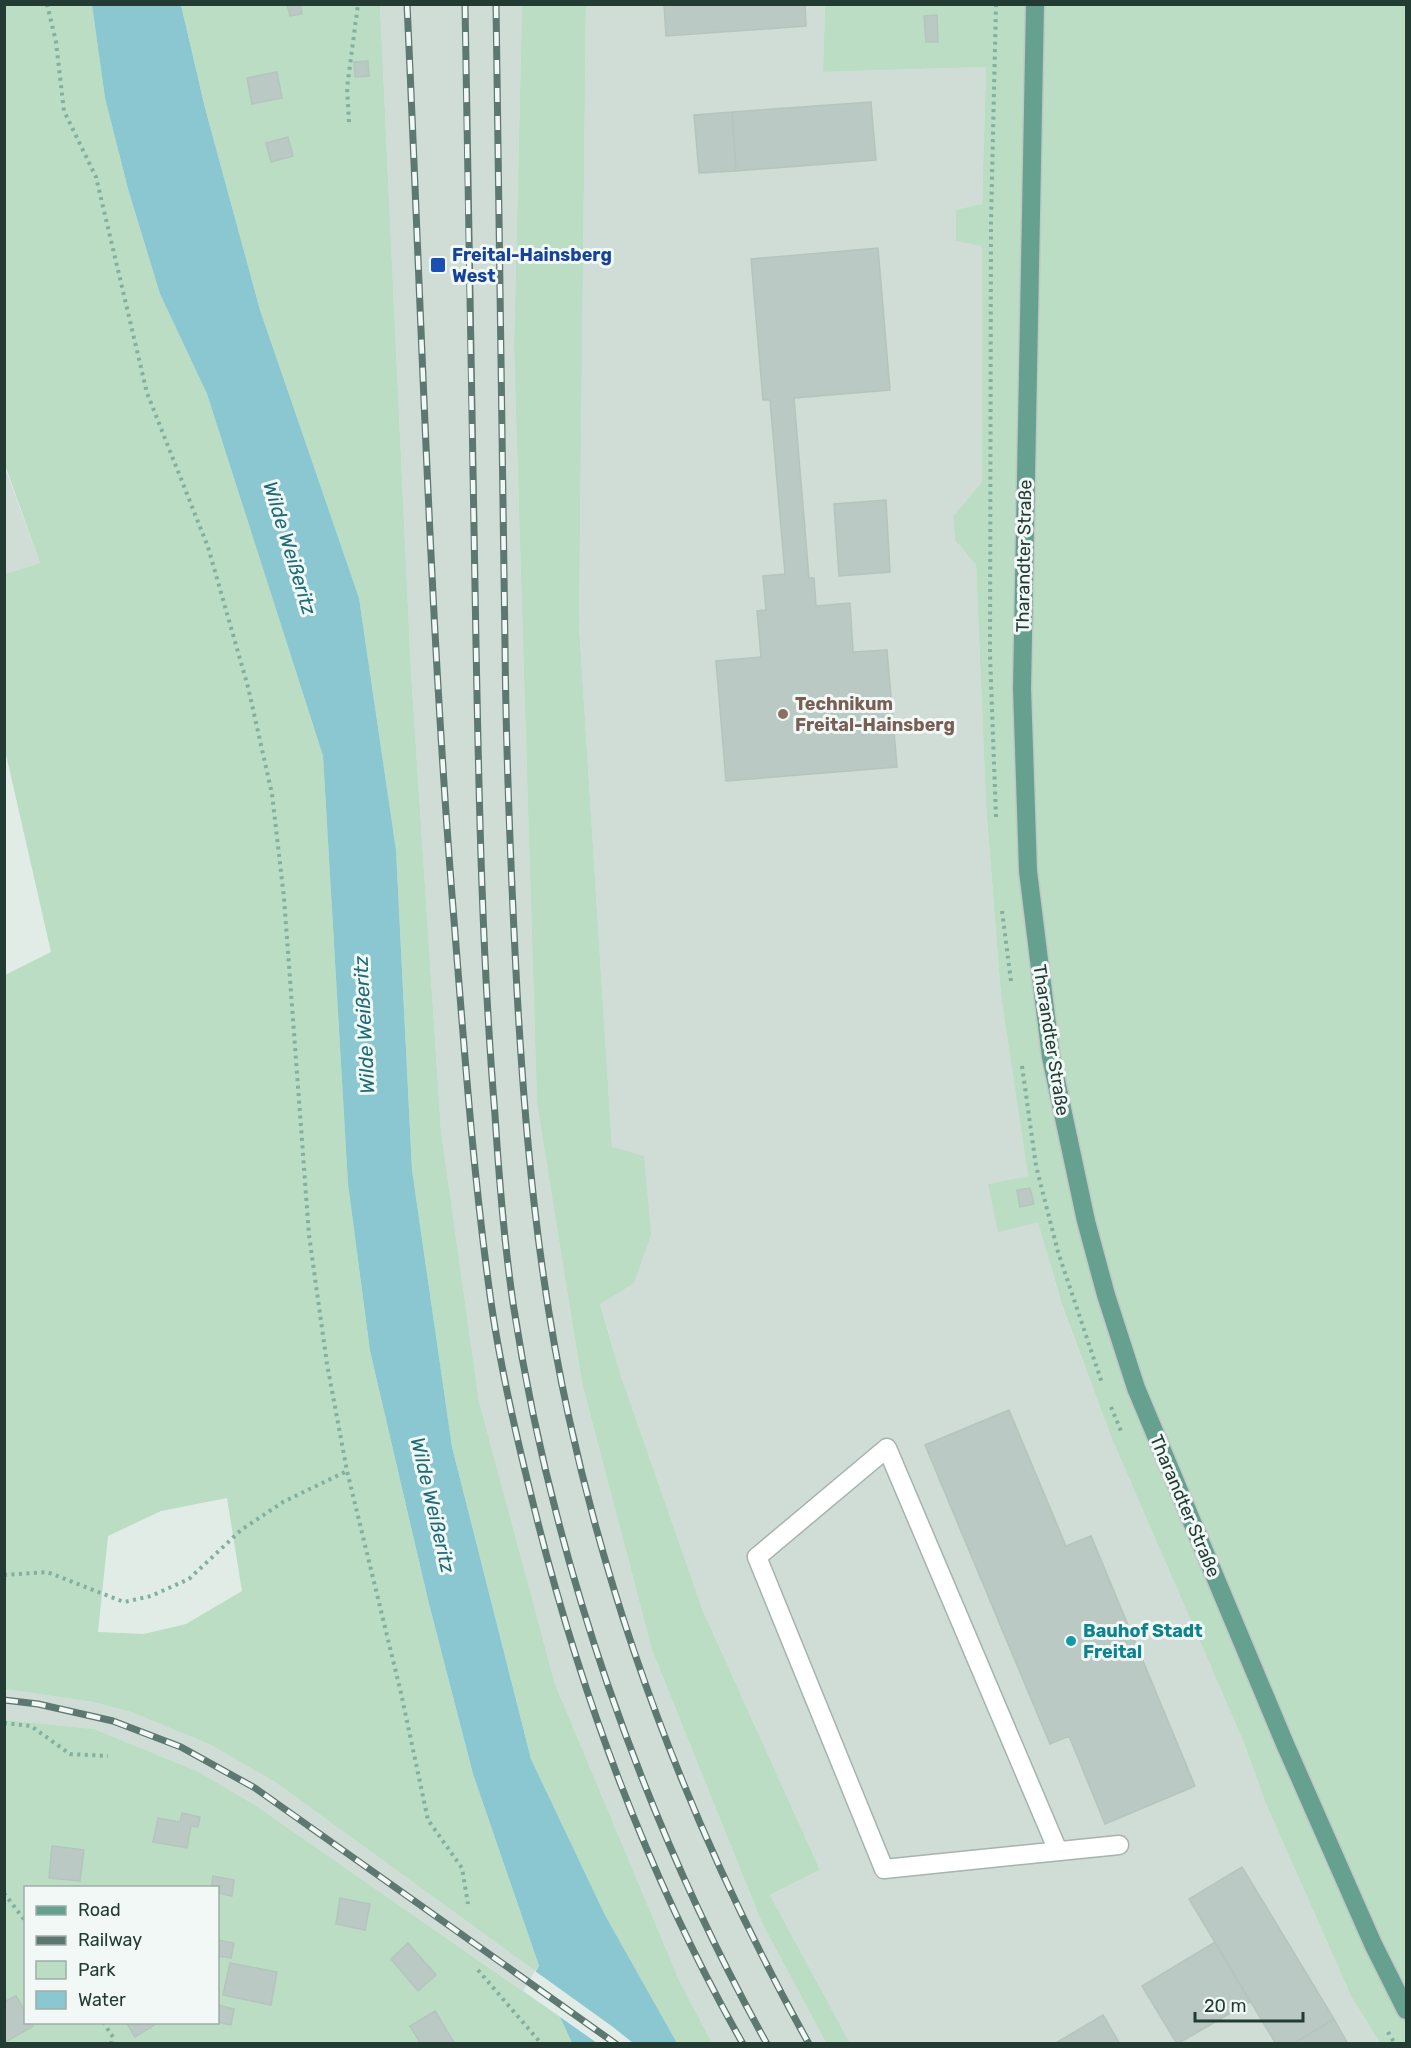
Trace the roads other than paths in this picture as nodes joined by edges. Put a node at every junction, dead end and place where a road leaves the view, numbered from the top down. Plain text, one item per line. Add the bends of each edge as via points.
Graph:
1 (1035, 4) edge
2 (1119, 1845) dead end
3 (1058, 1851) junction
4 (1407, 2010) edge

1 - 4 main road, Tharandter Straße via 1022,688 1028,871 1050,1057 1086,1221 1136,1388 1305,1790 1373,1944
2 - 3 lane
3 - 3 lane via 884,1869 757,1557 887,1448

